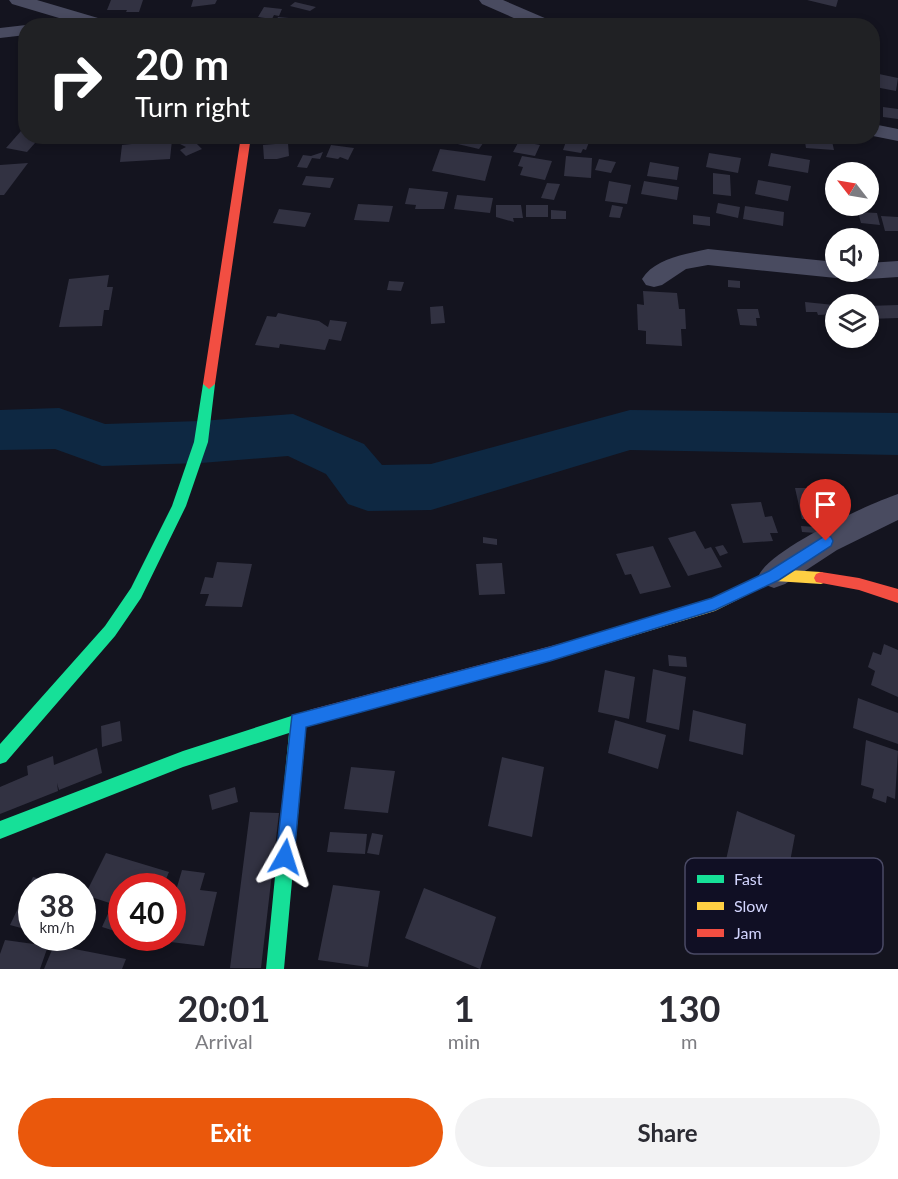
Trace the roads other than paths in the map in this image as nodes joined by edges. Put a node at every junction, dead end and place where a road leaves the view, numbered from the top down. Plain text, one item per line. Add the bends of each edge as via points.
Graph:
1 (18, 0) edge
2 (488, 0) edge
3 (70, 16) junction
4 (65, 18) edge
5 (78, 18) edge
6 (530, 18) edge
7 (18, 31) edge
8 (0, 33) edge
9 (880, 131) edge
10 (898, 135) edge
11 (245, 144) edge
12 (825, 269) edge
13 (898, 269) edge
14 (879, 270) edge
15 (654, 279) dead end
16 (898, 506) edge
17 (774, 575) junction
18 (898, 596) edge
19 (298, 721) junction
20 (0, 756) edge
21 (0, 830) edge
22 (275, 969) edge

1 - 3 street
2 - 6 street
3 - 4 street
3 - 5 street
7 - 8 street
9 - 10 street
11 - 20 street via 201,442 179,506 136,592 110,631
12 - 15 street via 708,257 679,263
13 - 14 street
16 - 17 street via 826,541
17 - 18 street via 848,582
17 - 19 street via 704,607 550,654
19 - 21 street via 183,759
19 - 22 street

